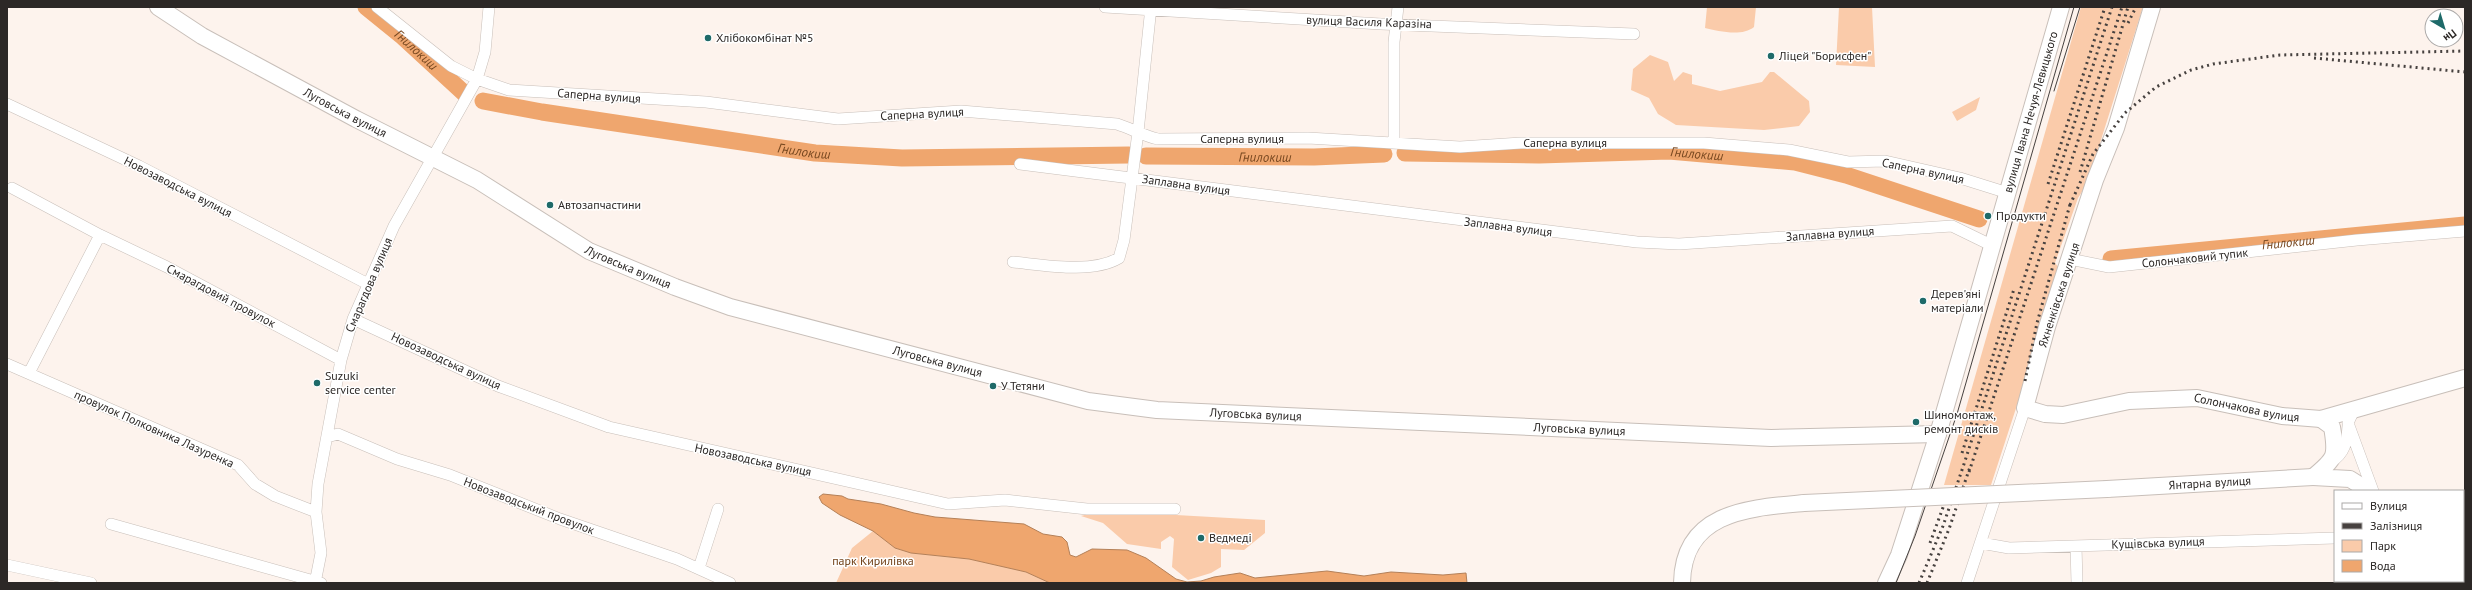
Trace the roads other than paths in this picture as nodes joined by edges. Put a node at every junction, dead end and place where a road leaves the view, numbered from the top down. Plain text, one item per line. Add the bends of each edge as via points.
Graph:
1 (158, 7) edge
2 (377, 7) edge
3 (489, 7) edge
4 (1105, 7) edge
5 (1398, 7) edge
6 (2062, 7) edge
7 (2152, 7) edge
8 (1151, 8) edge
9 (1396, 23) junction
10 (1634, 34) dead end
11 (477, 79) junction
12 (7, 104) edge
13 (1138, 132) junction
14 (1394, 143) junction
15 (432, 159) junction
16 (1020, 164) dead end
17 (1131, 178) junction
18 (12, 188) dead end
19 (2008, 192) junction
20 (2465, 231) edge
21 (100, 235) junction
22 (1993, 246) junction
23 (2070, 259) junction
24 (1013, 262) dead end
25 (368, 284) junction
26 (353, 319) junction
27 (340, 360) junction
28 (7, 364) edge
29 (29, 373) junction
30 (2465, 378) edge
31 (2025, 408) junction
32 (2351, 416) junction
33 (2322, 419) junction
34 (1938, 434) junction
35 (327, 437) junction
36 (2328, 465) junction
37 (2313, 477) junction
38 (2367, 490) edge
39 (2373, 490) edge
40 (718, 509) dead end
41 (1175, 509) dead end
42 (316, 512) junction
43 (111, 524) dead end
44 (2334, 538) edge
45 (1981, 543) junction
46 (2076, 546) junction
47 (7, 565) edge
48 (699, 568) junction
49 (318, 582) edge
50 (91, 583) edge
51 (730, 583) edge
52 (1682, 583) edge
53 (1886, 583) edge
54 (1967, 583) edge
55 (2077, 583) edge

1 - 15 main road, Луговська вулиця via 202,36
2 - 11 street, Саперна вулиця via 451,66
3 - 11 street, Смарагдова вулиця via 485,52
4 - 8 street, вулиця Василя Каразіна
5 - 9 street
6 - 19 main road, вулиця Івана Нечуя-Левицького
7 - 23 main road, Яхненківська вулиця via 2116,128 2095,180
8 - 9 street, вулиця Василя Каразіна
8 - 13 street
9 - 10 street, вулиця Василя Каразіна
9 - 14 street
11 - 13 street, Саперна вулиця via 509,90 706,102 838,119 961,111 1117,124
11 - 15 street, Смарагдова вулиця
12 - 25 street, Новозаводська вулиця via 139,166
13 - 14 street, Саперна вулиця via 1146,137 1158,139 1308,138
13 - 17 street
14 - 19 street, Саперна вулиця via 1460,147 1521,143 1704,143 1790,150 1848,162 1885,161
15 - 25 street, Смарагдова вулиця via 394,226
15 - 34 main road, Луговська вулиця via 477,180 588,252 730,307 1088,401 1157,410 1771,438
16 - 17 street, Заплавна вулиця
17 - 22 street, Заплавна вулиця via 1637,242 1679,244 1952,226
17 - 24 street via 1124,240 1119,258 1099,265
18 - 21 street, Смарагдовий провулок
19 - 22 main road, вулиця Івана Нечуя-Левицького
20 - 23 street, Солончаковий тупик via 2109,267
21 - 27 street, Смарагдовий провулок via 167,267
21 - 29 street
22 - 34 main road, вулиця Івана Нечуя-Левицького
23 - 31 main road, Яхненківська вулиця via 2047,328
25 - 26 street, Смарагдова вулиця
26 - 27 street, Смарагдова вулиця
26 - 41 street, Новозаводська вулиця via 498,386 616,429 948,504 1005,500 1087,509
27 - 35 street, Смарагдова вулиця
28 - 29 street, провулок Полковника Лазуренка
29 - 42 street, провулок Полковника Лазуренка via 238,465 255,484 275,496
30 - 32 main road, Солончакова вулиця
31 - 33 main road, Солончакова вулиця via 2045,414 2063,415 2124,402 2197,398 2282,416
31 - 45 street, Яхненківська вулиця
32 - 33 main road, Солончакова вулиця
32 - 36 street via 2347,441 2341,455
32 - 39 street
33 - 36 main road via 2332,427 2336,450
34 - 53 main road, вулиця Івана Нечуя-Левицького via 1901,548
35 - 42 street, Смарагдова вулиця via 318,484
35 - 48 street, Новозаводський провулок via 338,434 397,459 450,475 560,519
36 - 37 main road
37 - 38 main road, Янтарна вулиця via 2350,479
37 - 52 main road, Янтарна вулиця, bridge via 1804,503 1747,510 1712,523 1700,534 1685,562
40 - 48 street
42 - 49 street, Смарагдова вулиця via 322,553
43 - 49 street
44 - 46 street, Кущівська вулиця
45 - 46 street, Кущівська вулиця via 2009,548
45 - 54 street, Яхненківська вулиця
46 - 55 street
47 - 50 street
48 - 51 street, Новозаводський провулок

